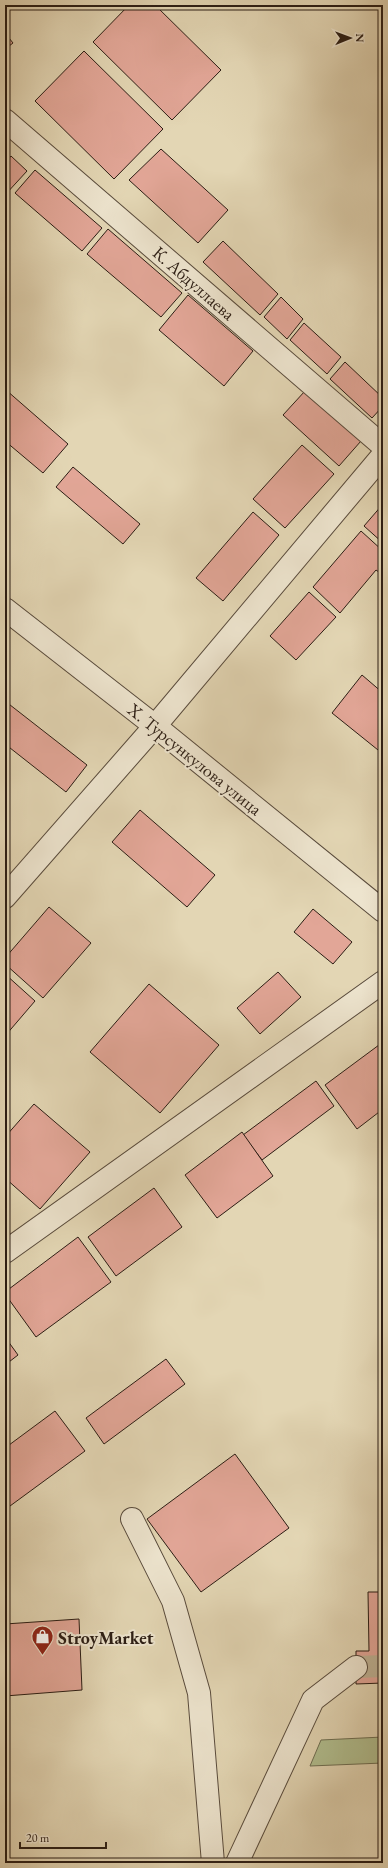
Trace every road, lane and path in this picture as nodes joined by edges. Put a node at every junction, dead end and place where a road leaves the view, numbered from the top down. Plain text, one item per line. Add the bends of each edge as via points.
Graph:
1 (5, 120) edge
2 (383, 446) edge
3 (383, 455) edge
4 (5, 609) edge
5 (155, 726) junction
6 (5, 897) edge
7 (383, 912) edge
8 (383, 982) edge
9 (5, 1252) edge
10 (132, 1519) dead end
11 (356, 1667) tunnel mouth
12 (213, 1863) edge
13 (237, 1863) edge

1 - 2 street, К. Абдуллаева
3 - 5 street
4 - 5 street, Х. Турсункулова улица
5 - 6 street
5 - 7 street, Х. Турсункулова улица
8 - 9 street
10 - 12 street via 173,1601 199,1692
11 - 13 street via 313,1700

